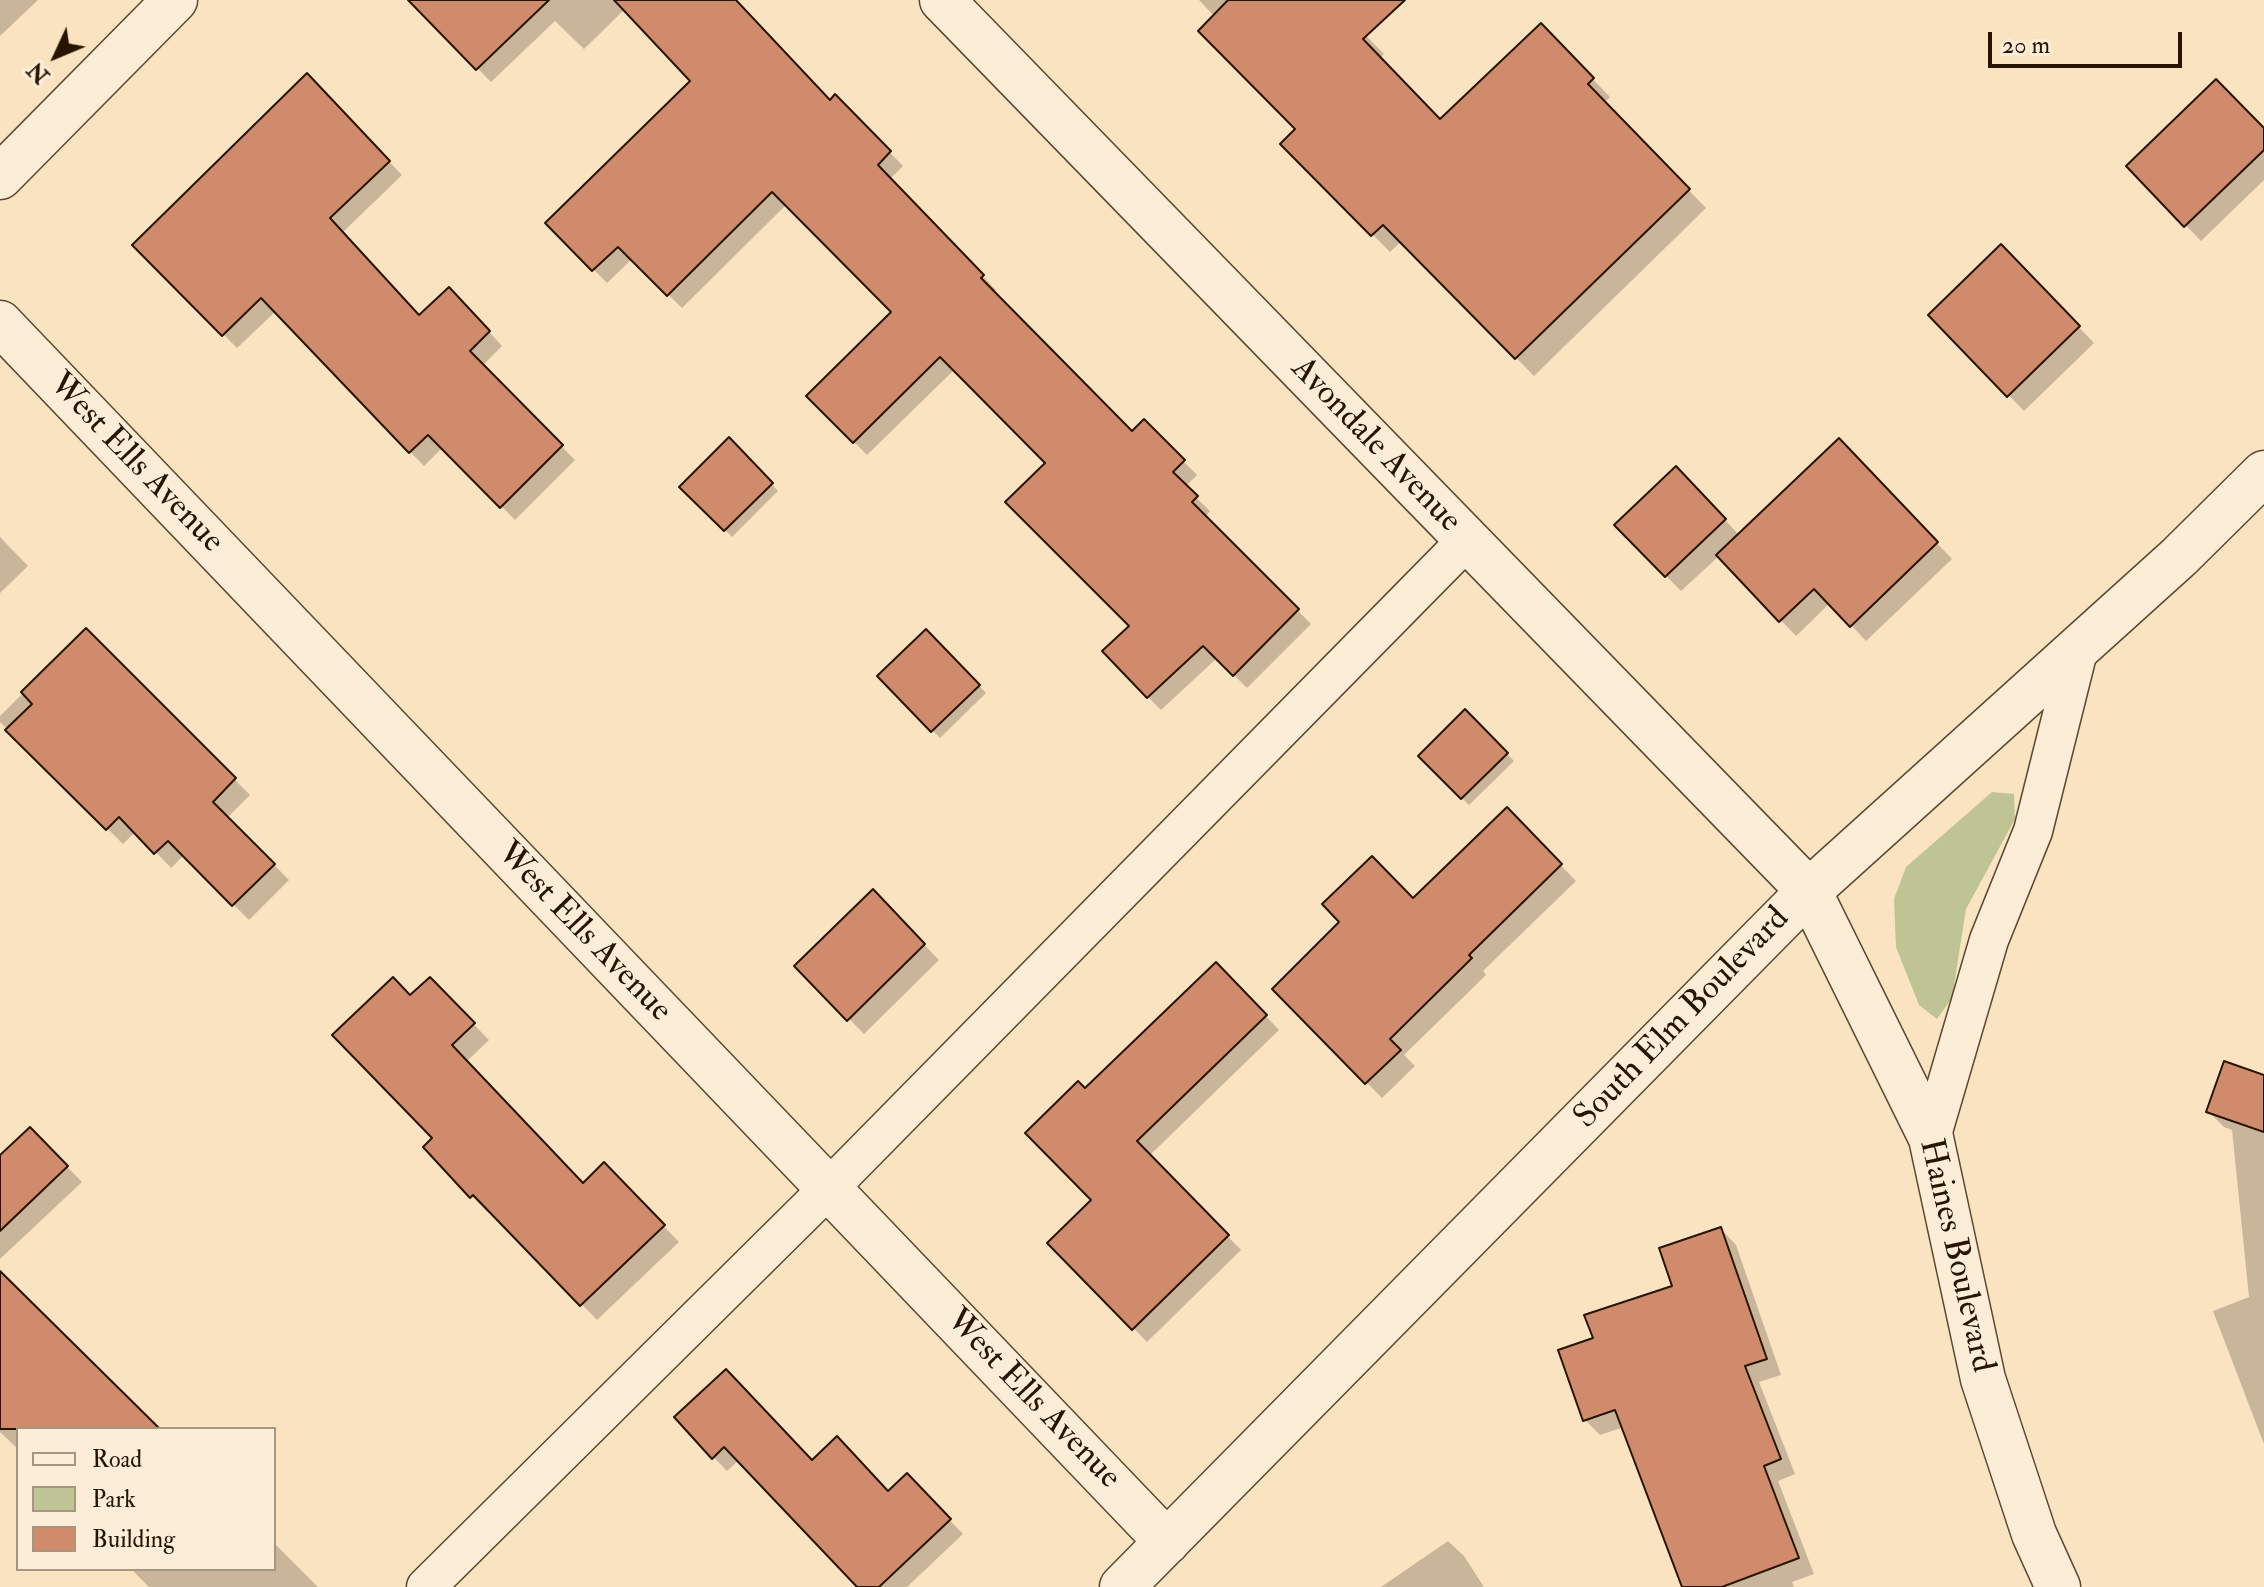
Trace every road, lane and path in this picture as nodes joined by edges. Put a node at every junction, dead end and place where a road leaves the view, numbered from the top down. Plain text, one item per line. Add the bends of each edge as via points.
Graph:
1 (175, 0) edge
2 (942, 0) edge
3 (0, 177) edge
4 (0, 323) edge
5 (2264, 473) edge
6 (1466, 541) junction
7 (2079, 647) junction
8 (1809, 891) junction
9 (1931, 1138) junction
10 (828, 1189) junction
11 (1167, 1542) junction
12 (426, 1587) edge
13 (1122, 1587) edge
14 (2058, 1587) edge

1 - 3 street
2 - 6 street, Avondale Avenue
4 - 10 street, West Ells Avenue
5 - 7 street, South Elm Boulevard
6 - 8 street, Avondale Avenue
6 - 10 lane
7 - 8 street, South Elm Boulevard
7 - 9 lane via 2033,831 1989,940
8 - 9 street, Haines Boulevard
8 - 11 street, South Elm Boulevard
9 - 14 street, Haines Boulevard via 1983,1379 2034,1534
10 - 11 street, West Ells Avenue
10 - 12 lane
11 - 13 street, South Elm Boulevard

